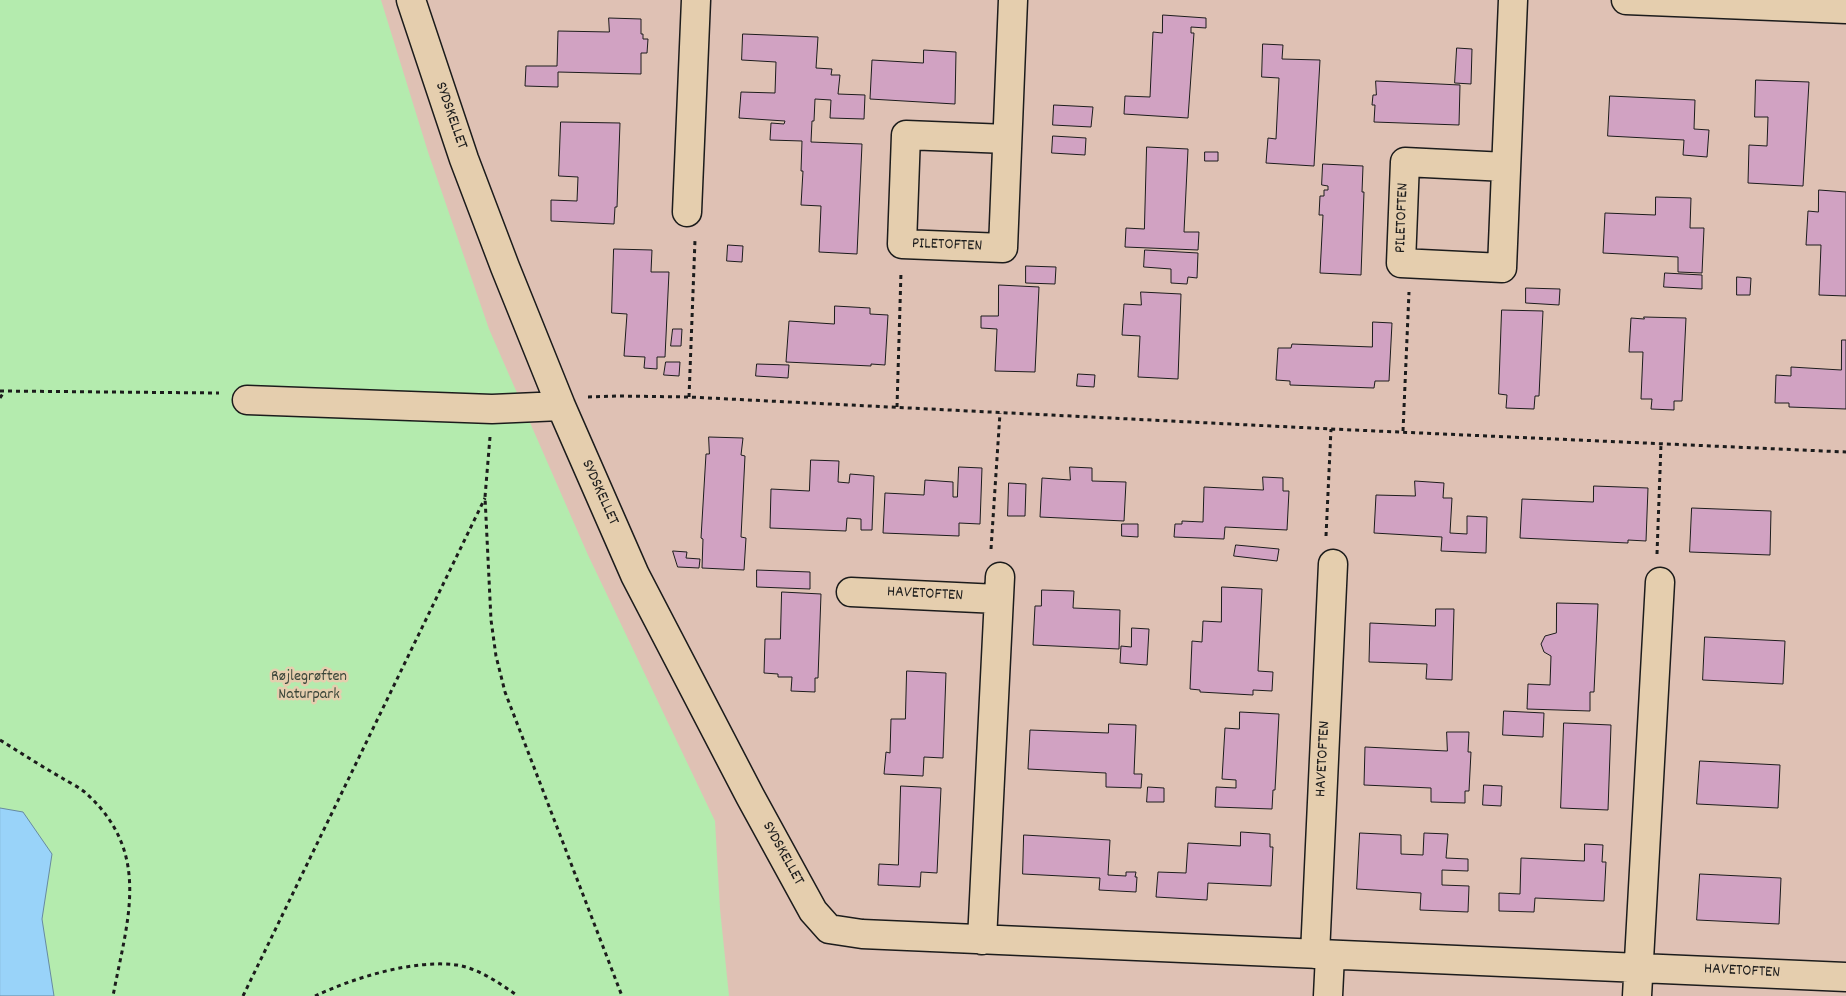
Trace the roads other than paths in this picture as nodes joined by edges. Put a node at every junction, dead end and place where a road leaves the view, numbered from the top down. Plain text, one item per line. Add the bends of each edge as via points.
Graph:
1 (411, 0) edge
2 (696, 0) edge
3 (1013, 0) edge
4 (1513, 0) edge
5 (1626, 0) edge
6 (1846, 9) edge
7 (1007, 139) junction
8 (1506, 167) junction
9 (687, 212) road end
10 (247, 400) road end
11 (561, 406) junction
12 (1333, 564) road end
13 (1660, 582) road end
14 (851, 592) dead end
15 (862, 934) joint
16 (982, 940) junction
17 (1323, 955) junction
18 (1638, 968) junction
19 (1846, 977) edge
20 (1328, 996) edge
21 (1637, 996) edge

1 - 11 street, SYDSKELLET via 464,159
2 - 9 street
3 - 7 street, PILETOFTEN
4 - 8 street, PILETOFTEN
5 - 6 street
7 - 7 street, PILETOFTEN via 906,134 902,244 1003,248
8 - 8 street, PILETOFTEN via 1502,268 1401,264 1405,162
10 - 11 street via 492,409
11 - 15 street, SYDSKELLET via 635,575 813,911 829,929
12 - 17 street, HAVETOFTEN
13 - 18 street
14 - 16 street, HAVETOFTEN via 999,588
15 - 16 street, HAVETOFTEN
16 - 17 street, HAVETOFTEN
17 - 18 street, HAVETOFTEN
17 - 20 street, HAVETOFTEN
18 - 19 street, HAVETOFTEN
18 - 21 street

